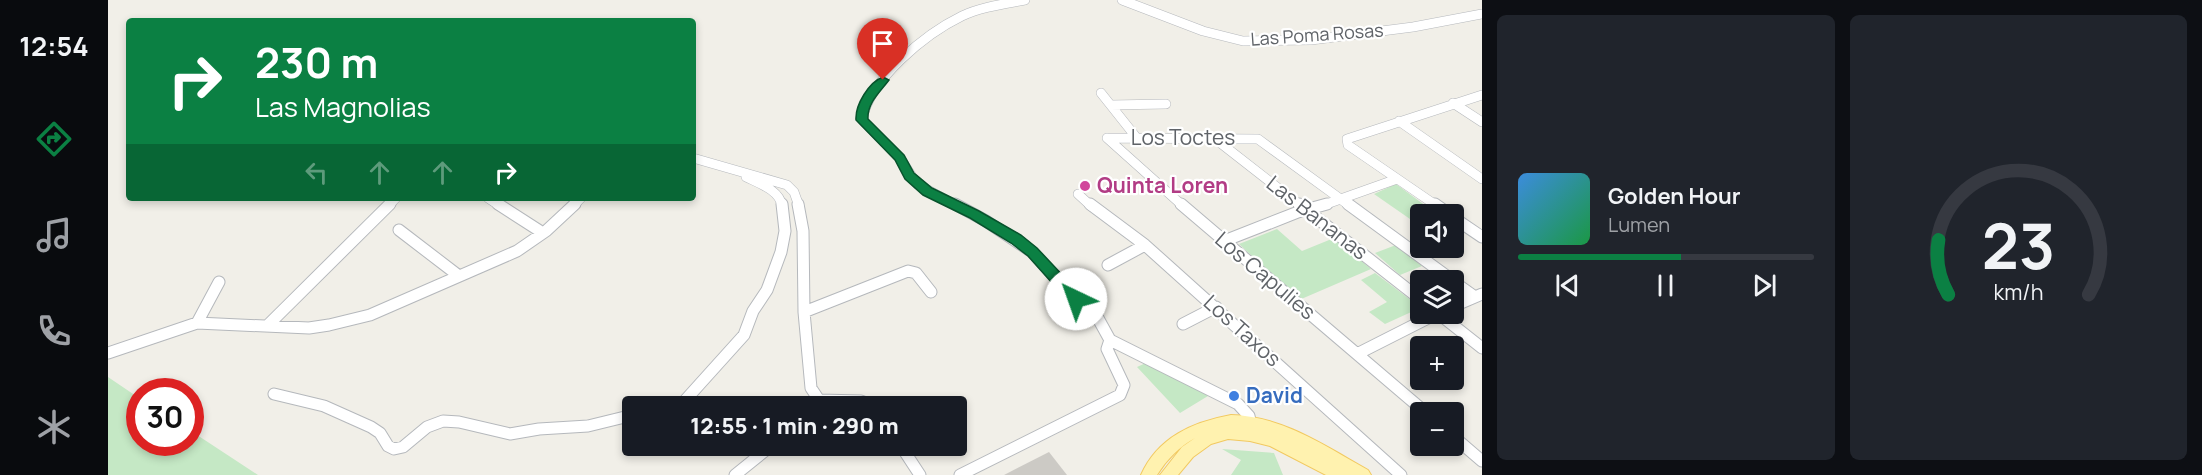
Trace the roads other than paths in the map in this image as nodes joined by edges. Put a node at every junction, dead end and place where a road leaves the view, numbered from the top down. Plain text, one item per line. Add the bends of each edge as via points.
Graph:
1 (1025, 0) edge
2 (1122, 0) edge
3 (1482, 14) edge
4 (1101, 93) dead end
5 (1482, 95) edge
6 (1453, 103) junction
7 (1166, 104) dead end
8 (1111, 105) junction
9 (1399, 121) junction
10 (1482, 122) edge
11 (1136, 137) junction
12 (1213, 137) junction
13 (1107, 138) joint
14 (696, 159) edge
15 (746, 174) junction
16 (1482, 178) edge
17 (1397, 179) junction
18 (1078, 194) dead end
19 (1342, 200) junction
20 (393, 201) edge
21 (493, 201) edge
22 (578, 201) edge
23 (1434, 204) edge
24 (1306, 209) junction
25 (1464, 225) edge
26 (399, 230) dead end
27 (543, 233) junction
28 (1482, 237) edge
29 (1224, 241) junction
30 (1145, 245) junction
31 (1108, 265) dead end
32 (1438, 270) edge
33 (459, 276) junction
34 (219, 282) dead end
35 (1464, 288) edge
36 (1410, 291) edge
37 (931, 292) dead end
38 (1478, 296) edge
39 (1464, 302) edge
40 (1216, 307) junction
41 (804, 312) junction
42 (197, 323) junction
43 (1183, 324) dead end
44 (1418, 324) edge
45 (1451, 324) edge
46 (267, 326) junction
47 (1110, 340) junction
48 (1482, 348) edge
49 (108, 353) edge
50 (1357, 354) junction
51 (274, 394) dead end
52 (689, 396) edge
53 (814, 396) edge
54 (1413, 402) edge
55 (622, 418) edge
56 (1252, 428) junction
57 (1202, 434) junction
58 (1464, 446) edge
59 (759, 456) edge
60 (907, 456) edge
61 (1482, 461) edge
62 (735, 475) edge
63 (920, 475) edge
64 (960, 475) edge
65 (1149, 475) edge
66 (1168, 475) edge
67 (1340, 475) edge
68 (1363, 475) edge
69 (1401, 475) edge

1 - 47 street via 965,15 939,31 873,90 862,120 900,158 917,184 986,221 1032,252 1071,295 1098,316
2 - 3 street, Las Poma Rosas via 1203,31 1243,41 1322,38
4 - 8 street
5 - 6 street
6 - 9 street
6 - 10 street
7 - 8 street
8 - 11 street
9 - 16 street
9 - 17 street via 1347,139 1348,146
11 - 12 street, Los Toctes
11 - 13 street, Los Toctes
12 - 19 street, Los Toctes via 1258,139
12 - 24 street, Las Bananas
13 - 29 street, Los Capulies
14 - 15 street
15 - 41 street via 775,180 794,192 802,231
15 - 52 street via 747,180 771,190 781,200 785,222 781,252 744,335
17 - 19 street
17 - 23 street
18 - 30 street, Los Taxos
19 - 24 street
19 - 32 street
20 - 46 street
21 - 27 street
22 - 27 street
24 - 29 street
24 - 36 street, Las Bananas
25 - 28 street
26 - 33 street
27 - 33 street via 521,249
29 - 50 street, Los Capulies
30 - 31 street
30 - 40 street, Los Taxos
33 - 46 street via 348,321 309,328
34 - 42 street
35 - 38 street
37 - 41 street via 916,273 908,271
38 - 39 street
40 - 43 street
40 - 69 street, Los Taxos
41 - 53 street
42 - 46 street
42 - 49 street
44 - 50 street
45 - 48 street
47 - 56 street via 1238,404 1245,410
47 - 64 street via 1107,349 1124,385 1120,395
50 - 54 street, Los Capulies
51 - 55 street via 324,406 376,429 394,449 443,421 510,434 588,426
56 - 57 main road via 1220,435
56 - 67 main road
56 - 68 main road via 1285,434
57 - 65 main road via 1171,445
57 - 66 main road
58 - 61 street
59 - 62 street
60 - 63 street

